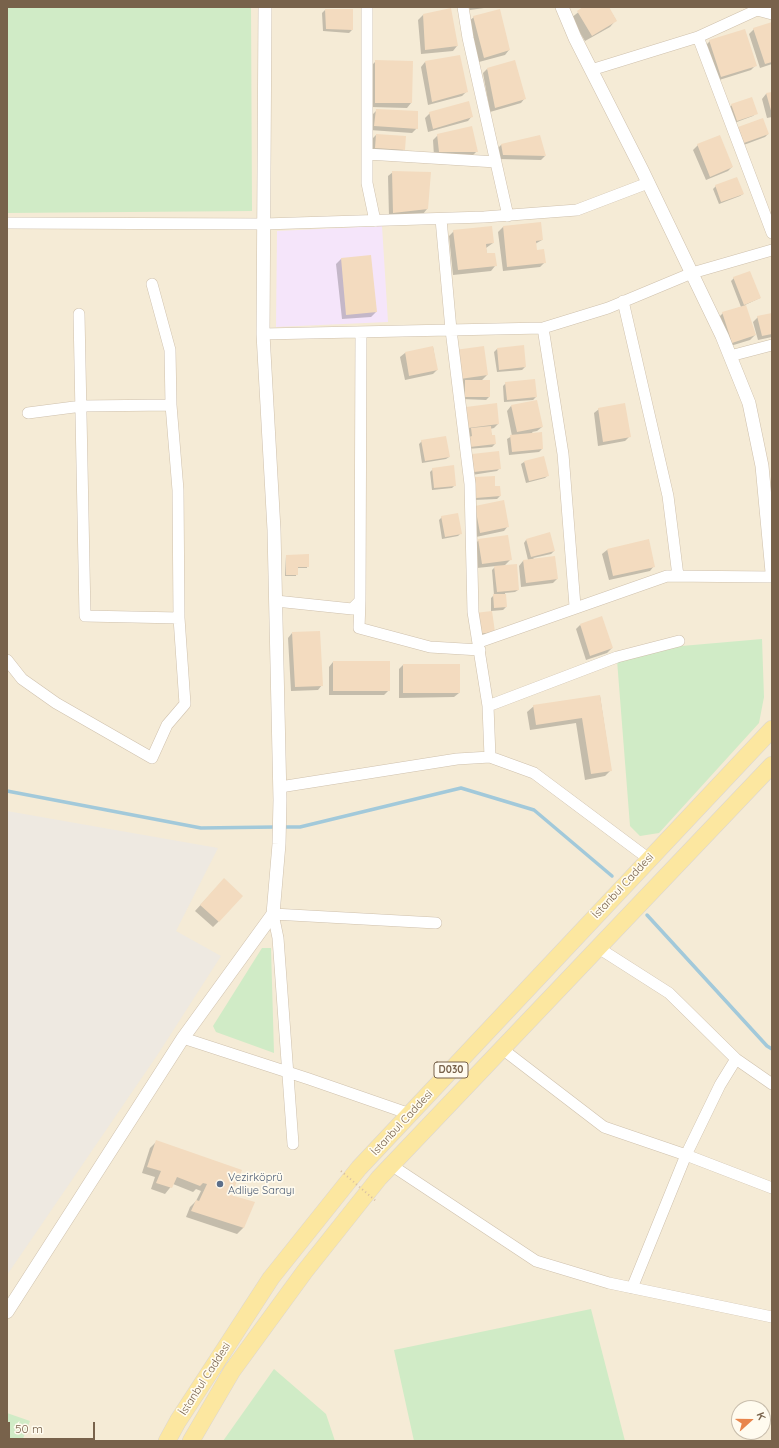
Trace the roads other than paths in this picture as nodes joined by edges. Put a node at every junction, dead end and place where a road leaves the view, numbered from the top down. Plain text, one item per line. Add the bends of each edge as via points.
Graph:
1 (266, 7) edge
2 (367, 7) edge
3 (463, 7) edge
4 (562, 7) edge
5 (756, 8) edge
6 (772, 14) edge
7 (698, 37) junction
8 (591, 70) junction
9 (367, 154) junction
10 (496, 162) junction
11 (648, 184) junction
12 (508, 216) junction
13 (441, 219) junction
14 (375, 221) junction
15 (7, 223) edge
16 (264, 224) junction
17 (772, 232) edge
18 (772, 250) edge
19 (692, 273) junction
20 (152, 284) dead end
21 (623, 301) junction
22 (79, 314) dead end
23 (543, 328) junction
24 (451, 330) junction
25 (361, 332) junction
26 (263, 334) junction
27 (772, 345) edge
28 (730, 356) junction
29 (171, 405) junction
30 (82, 406) junction
31 (28, 412) dead end
32 (769, 503) edge
33 (772, 572) edge
34 (678, 576) junction
35 (772, 577) edge
36 (276, 601) junction
37 (360, 601) junction
38 (575, 606) junction
39 (179, 618) junction
40 (679, 641) dead end
41 (479, 646) junction
42 (7, 660) edge
43 (488, 706) junction
44 (772, 728) edge
45 (490, 757) junction
46 (772, 765) edge
47 (280, 787) junction
48 (649, 859) junction
49 (273, 914) junction
50 (436, 923) dead end
51 (597, 947) junction
52 (183, 1038) junction
53 (501, 1048) junction
54 (736, 1059) junction
55 (287, 1072) junction
56 (772, 1084) edge
57 (410, 1114) junction
58 (293, 1144) dead end
59 (686, 1154) junction
60 (391, 1165) junction
61 (772, 1188) edge
62 (632, 1288) junction
63 (7, 1312) edge
64 (772, 1317) edge
65 (167, 1441) edge
66 (191, 1441) edge

1 - 16 street
2 - 9 street
3 - 10 street
4 - 8 street
5 - 6 street
5 - 7 street
7 - 8 street
7 - 17 street
8 - 11 street
9 - 10 street
9 - 14 street via 367,183
10 - 12 street
11 - 12 street via 577,210
11 - 19 street
12 - 13 street
13 - 14 street
13 - 24 street
14 - 16 street
15 - 16 street
16 - 26 street
18 - 19 street
19 - 21 street
19 - 28 street
20 - 29 street via 170,350
21 - 23 street
21 - 34 street via 668,496
22 - 30 street
23 - 24 street
23 - 38 street via 563,454
24 - 25 street
24 - 41 street via 470,484 472,612
25 - 26 street
25 - 37 street
26 - 36 street
27 - 28 street
28 - 32 street via 749,404
29 - 30 street
29 - 39 street via 178,490
30 - 31 street
30 - 39 street via 85,616
32 - 33 street
34 - 35 street
34 - 38 street via 667,576
36 - 37 street via 352,610
36 - 47 street
37 - 41 street via 359,628 430,647
38 - 41 street
39 - 42 street via 185,704 167,724 152,758 56,703 22,679
40 - 43 street via 616,657
41 - 43 street
43 - 45 street
44 - 48 main road, İstanbul Caddesi / D030
45 - 47 street via 457,759
45 - 48 street via 534,773
46 - 51 main road, İstanbul Caddesi / D030
47 - 49 street via 279,844
48 - 57 main road, İstanbul Caddesi / D030
49 - 50 street
49 - 52 street
49 - 55 street via 278,938
51 - 53 main road, İstanbul Caddesi / D030
51 - 54 street via 669,993
52 - 55 street
52 - 63 street
53 - 59 street via 604,1127
53 - 60 main road, İstanbul Caddesi / D030
54 - 56 street
54 - 59 street via 720,1085
55 - 57 street
55 - 58 street
57 - 65 main road, İstanbul Caddesi / D030 via 359,1168 271,1278
59 - 61 street
59 - 62 street
60 - 62 street via 536,1261
60 - 66 main road, İstanbul Caddesi / D030 via 305,1271 232,1371
62 - 64 street

